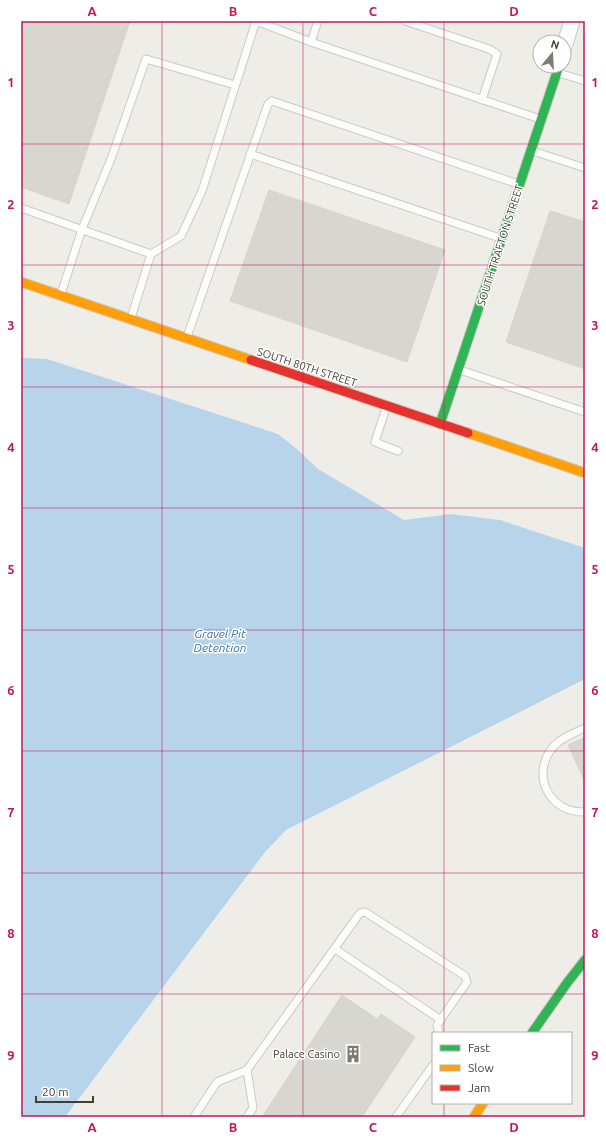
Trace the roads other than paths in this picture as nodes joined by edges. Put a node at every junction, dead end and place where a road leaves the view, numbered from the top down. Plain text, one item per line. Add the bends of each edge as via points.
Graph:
1 (256, 21) edge
2 (318, 21) edge
3 (405, 21) edge
4 (572, 21) edge
5 (568, 34) edge
6 (311, 42) junction
7 (556, 74) edge
8 (569, 74) edge
9 (585, 81) edge
10 (235, 85) junction
11 (482, 100) junction
12 (541, 120) junction
13 (531, 150) junction
14 (250, 154) junction
15 (585, 168) edge
16 (520, 185) junction
17 (21, 208) edge
18 (82, 229) junction
19 (502, 239) junction
20 (151, 254) junction
21 (21, 282) edge
22 (60, 296) junction
23 (130, 320) junction
24 (187, 339) junction
25 (458, 370) junction
26 (387, 406) junction
27 (585, 412) edge
28 (440, 424) junction
29 (398, 451) dead end
30 (585, 473) edge
31 (585, 728) edge
32 (585, 812) edge
33 (335, 949) junction
34 (585, 960) edge
35 (441, 1020) junction
36 (438, 1032) edge
37 (533, 1032) edge
38 (432, 1066) edge
39 (247, 1070) junction
40 (482, 1104) edge
41 (194, 1117) edge
42 (247, 1117) edge
43 (396, 1117) edge
44 (474, 1117) edge

1 - 6 lane
1 - 10 lane
2 - 6 lane
3 - 11 lane via 497,54
4 - 5 street
6 - 11 lane
7 - 12 street, SOUTH TRAFTON STREET
8 - 9 lane
10 - 18 lane via 146,59 112,159
10 - 20 lane via 202,190 181,236
11 - 12 lane
12 - 13 street, SOUTH TRAFTON STREET
13 - 15 lane
13 - 16 street, SOUTH TRAFTON STREET
14 - 16 lane via 268,104 272,101
14 - 19 lane
14 - 24 lane
16 - 19 street, SOUTH TRAFTON STREET
17 - 18 lane
18 - 20 lane
18 - 22 lane
19 - 25 street, SOUTH TRAFTON STREET
20 - 23 lane
21 - 22 street, SOUTH 80TH STREET
22 - 23 street, SOUTH 80TH STREET
23 - 24 street, SOUTH 80TH STREET
24 - 26 street, SOUTH 80TH STREET
25 - 27 lane
25 - 28 street, SOUTH TRAFTON STREET
26 - 28 street, SOUTH 80TH STREET
26 - 29 lane via 375,442
28 - 30 street, SOUTH 80TH STREET
31 - 32 lane via 554,746 545,762 543,775 549,795 556,802 575,811
33 - 35 lane
33 - 35 lane via 360,913 365,912 465,976 467,982
33 - 39 lane
34 - 37 street
35 - 36 lane
38 - 43 lane
39 - 41 lane via 217,1082
39 - 42 lane via 253,1108
40 - 44 street

